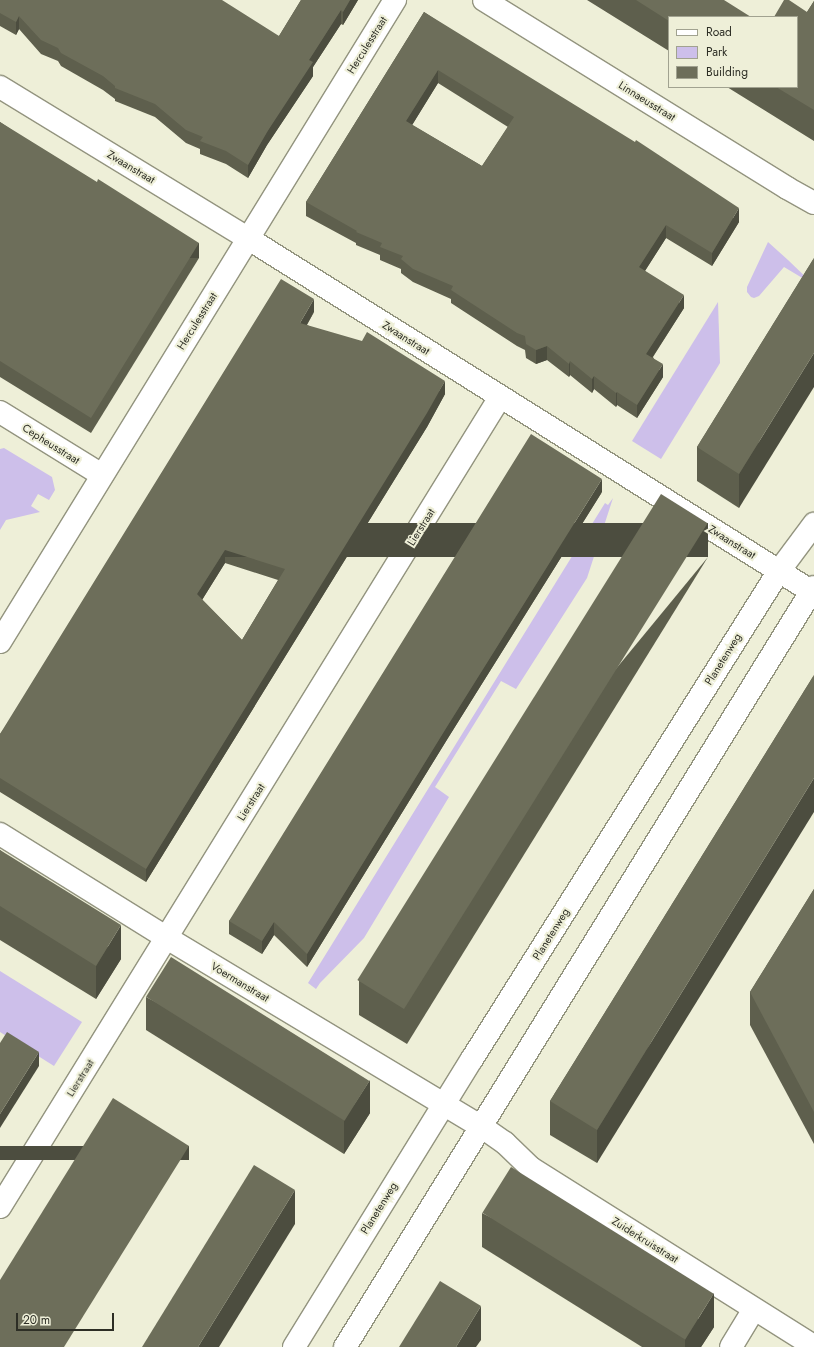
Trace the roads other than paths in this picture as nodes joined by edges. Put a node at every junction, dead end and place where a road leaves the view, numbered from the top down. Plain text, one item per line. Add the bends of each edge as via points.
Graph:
1 (395, 0) edge
2 (484, 0) edge
3 (0, 87) edge
4 (813, 203) edge
5 (248, 240) junction
6 (500, 397) junction
7 (0, 412) edge
8 (102, 475) junction
9 (814, 524) edge
10 (779, 571) junction
11 (813, 590) edge
12 (0, 642) edge
13 (0, 834) edge
14 (167, 938) junction
15 (443, 1105) junction
16 (482, 1127) junction
17 (0, 1207) edge
18 (754, 1309) junction
19 (814, 1346) edge
20 (294, 1347) edge
21 (345, 1347) edge
22 (731, 1347) edge

1 - 5 street, Herculesstraat
2 - 4 street, Linnaeusstraat
3 - 5 street, Zwaanstraat
5 - 6 street, Zwaanstraat
5 - 8 street, Herculesstraat
6 - 10 street, Zwaanstraat
6 - 14 street, Lierstraat
7 - 8 street, Cepheusstraat
8 - 12 street, Herculesstraat
9 - 10 street, Planetenweg
10 - 11 street, Zwaanstraat
10 - 15 street, Planetenweg
11 - 16 street
13 - 14 street, Voermanstraat
14 - 15 street, Voermanstraat
14 - 17 street, Lierstraat
15 - 16 street, Voermanstraat
15 - 20 street, Planetenweg
16 - 18 street, Zuiderkruisstraat via 505,1143 531,1168
16 - 21 street
18 - 19 street, Zuiderkruisstraat
18 - 22 street

